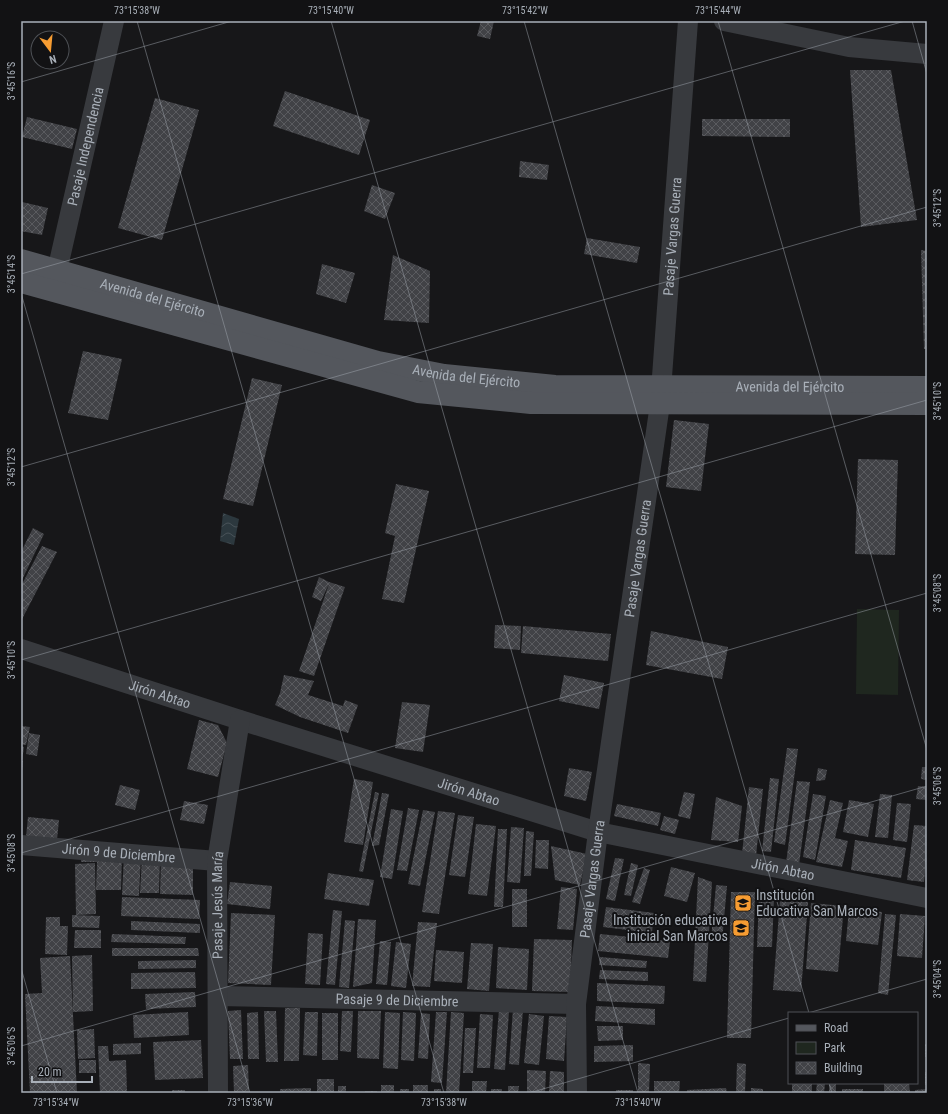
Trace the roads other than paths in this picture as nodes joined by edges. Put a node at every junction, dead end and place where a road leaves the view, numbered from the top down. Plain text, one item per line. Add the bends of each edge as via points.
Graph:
1 (114, 21) edge
2 (688, 21) edge
3 (724, 21) edge
4 (927, 54) edge
5 (21, 260) edge
6 (57, 271) junction
7 (21, 282) edge
8 (927, 387) edge
9 (660, 395) junction
10 (927, 404) edge
11 (21, 649) edge
12 (240, 720) junction
13 (598, 832) junction
14 (21, 845) edge
15 (217, 861) junction
16 (927, 898) edge
17 (218, 996) junction
18 (576, 1004) junction
19 (218, 1093) edge
20 (577, 1093) edge

1 - 6 street, Pasaje Independencia
2 - 9 street, Pasaje Vargas Guerra
3 - 4 street via 849,47
5 - 6 main road, Avenida del Ejército
6 - 9 main road, Avenida del Ejército via 378,362 437,373
7 - 9 main road, Avenida del Ejército via 418,392 531,403
8 - 9 main road, Avenida del Ejército
9 - 10 main road, Avenida del Ejército
9 - 13 street, Pasaje Vargas Guerra
11 - 12 street, Jirón Abtao
12 - 13 street, Jirón Abtao
12 - 15 street, Pasaje Jesús María
13 - 16 street, Jirón Abtao
13 - 18 street, Pasaje Vargas Guerra
14 - 15 street, Jirón 9 de Diciembre
15 - 17 street, Pasaje Jesús María
17 - 18 street, Pasaje 9 de Diciembre
17 - 19 street, Pasaje Jesús María
18 - 20 street, Pasaje Vargas Guerra

